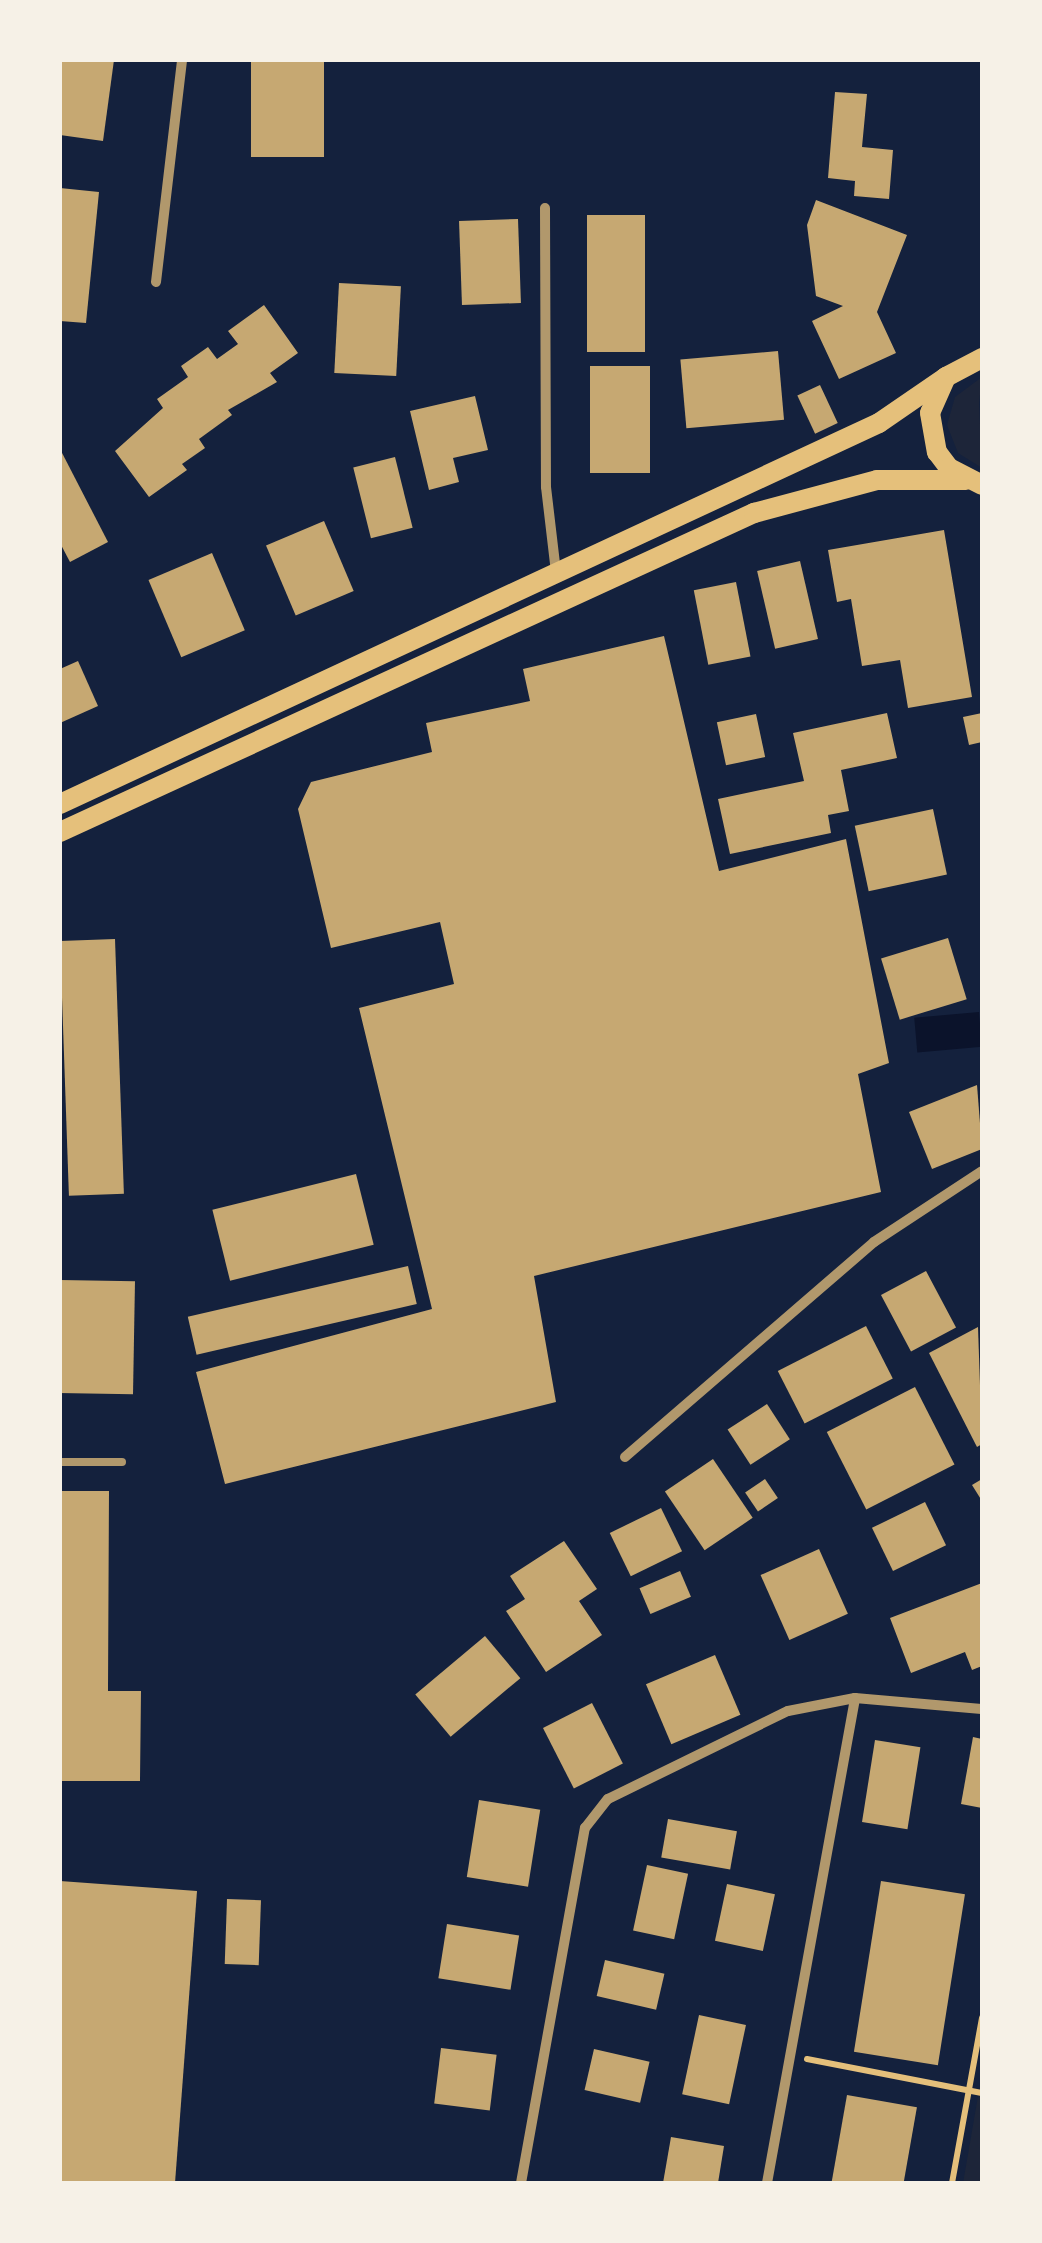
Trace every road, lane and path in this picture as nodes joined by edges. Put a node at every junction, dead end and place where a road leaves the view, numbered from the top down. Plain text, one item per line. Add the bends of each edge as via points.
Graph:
1 (182, 60) edge
2 (545, 208) dead end
3 (156, 282) dead end
4 (982, 358) edge
5 (946, 378) junction
6 (974, 482) edge
7 (556, 572) junction
8 (60, 804) edge
9 (60, 832) edge
10 (982, 1172) edge
11 (625, 1457) dead end
12 (60, 1462) edge
13 (122, 1462) dead end
14 (855, 1698) junction
15 (982, 1709) edge
16 (982, 2018) edge
17 (790, 2056) junction
18 (969, 2086) junction
19 (982, 2093) edge
20 (521, 2183) edge
21 (767, 2183) edge
22 (952, 2183) edge

1 - 3 street
2 - 7 street via 546,487
4 - 5 main road
5 - 6 main road via 930,413 930,434 937,452
5 - 7 main road via 879,423
6 - 9 main road via 876,480 754,513
7 - 8 main road
10 - 11 street via 874,1242
12 - 13 lane
14 - 15 street
14 - 17 street
14 - 20 street via 788,1711 608,1799 585,1828
16 - 18 path
17 - 18 path
17 - 21 street
18 - 19 path
18 - 22 path

